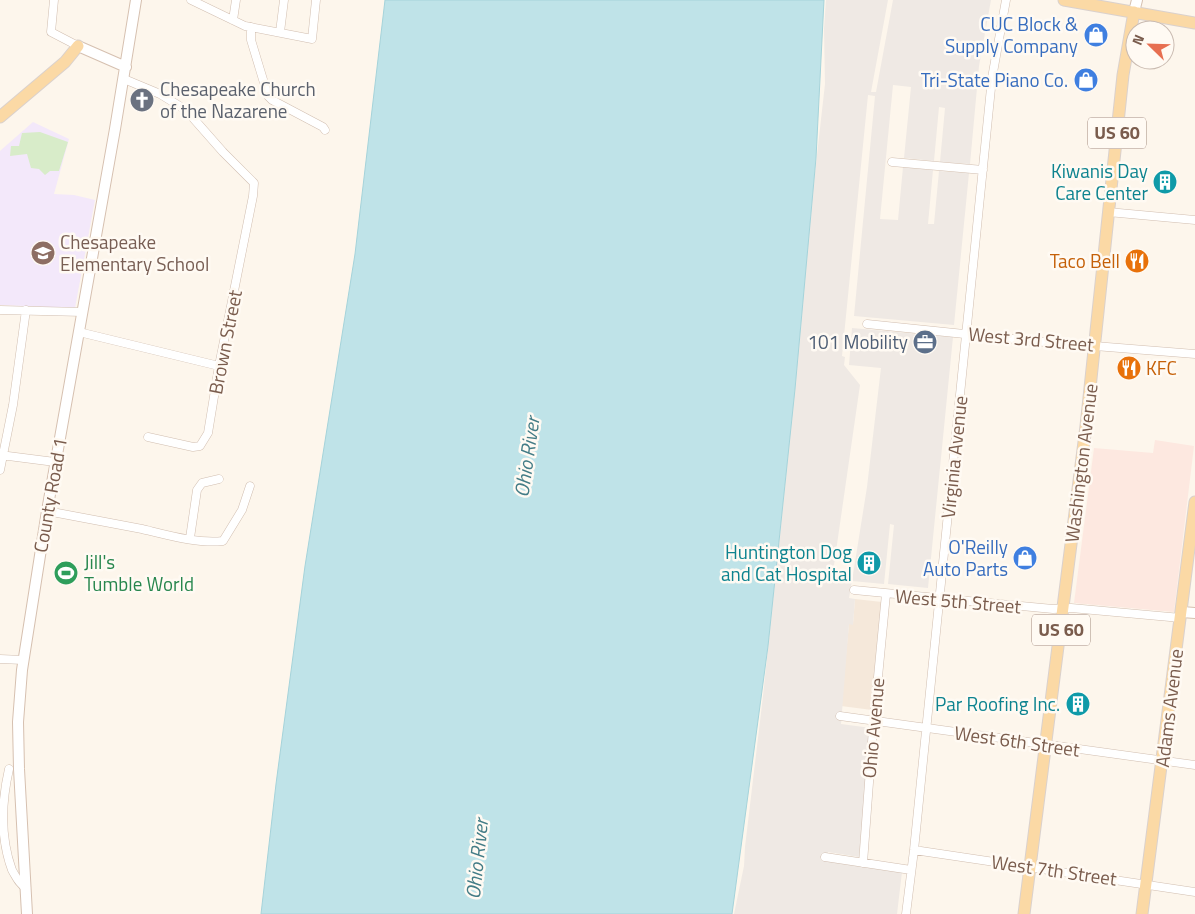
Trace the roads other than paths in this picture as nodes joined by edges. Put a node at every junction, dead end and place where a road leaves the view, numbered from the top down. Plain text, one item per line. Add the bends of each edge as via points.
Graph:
1 (54, 0) edge
2 (136, 0) edge
3 (191, 0) edge
4 (236, 0) edge
5 (284, 0) edge
6 (316, 0) edge
7 (1006, 0) edge
8 (1064, 0) edge
9 (1137, 0) edge
10 (1134, 12) junction
11 (233, 20) junction
12 (1195, 23) edge
13 (251, 27) junction
14 (280, 32) junction
15 (78, 46) junction
16 (126, 67) junction
17 (124, 79) junction
18 (0, 117) edge
19 (325, 130) dead end
20 (892, 162) dead end
21 (983, 170) junction
22 (1108, 212) junction
23 (1195, 220) edge
24 (0, 310) edge
25 (26, 310) junction
26 (83, 312) junction
27 (867, 324) dead end
28 (79, 332) junction
29 (967, 334) junction
30 (1095, 346) junction
31 (1195, 354) edge
32 (219, 366) junction
33 (148, 436) dead end
34 (2, 455) edge
35 (55, 462) junction
36 (0, 470) edge
37 (219, 479) dead end
38 (250, 486) dead end
39 (1195, 502) edge
40 (46, 511) junction
41 (190, 538) junction
42 (854, 590) dead end
43 (886, 594) junction
44 (939, 599) junction
45 (1063, 609) junction
46 (1195, 614) edge
47 (1181, 615) junction
48 (0, 659) edge
49 (23, 660) junction
50 (840, 716) dead end
51 (874, 720) junction
52 (926, 728) junction
53 (1046, 745) junction
54 (1162, 761) junction
55 (1195, 765) edge
56 (0, 769) edge
57 (14, 769) junction
58 (914, 850) junction
59 (825, 857) dead end
60 (863, 863) junction
61 (1030, 867) junction
62 (911, 870) junction
63 (1146, 884) junction
64 (26, 888) junction
65 (1195, 892) edge
66 (27, 914) edge
67 (906, 914) edge
68 (1024, 914) edge
69 (1142, 914) edge

1 - 15 street via 51,32
2 - 16 street, County Road 1
3 - 11 street
4 - 11 street
5 - 14 street
6 - 14 street via 312,39
7 - 21 street, Virginia Avenue via 994,65
8 - 10 main road
9 - 10 street
10 - 12 main road
10 - 22 main road, Washington Avenue / US 60 via 1122,77
11 - 13 street
13 - 14 street
13 - 19 street via 251,40 268,96
15 - 16 street
15 - 18 main road via 65,62
16 - 17 street, County Road 1
17 - 26 street, County Road 1
17 - 32 street, Brown Street via 160,94 186,110 254,183
20 - 21 street
21 - 29 street, Virginia Avenue
22 - 23 street
22 - 30 main road, Washington Avenue / US 60
24 - 25 street
25 - 26 street
25 - 34 street via 13,405
26 - 28 street, County Road 1
27 - 29 street, West 3rd Street
28 - 32 street
28 - 35 street, County Road 1
29 - 30 street, West 3rd Street
29 - 44 street, Virginia Avenue
30 - 31 street, West 3rd Street
30 - 45 main road, Washington Avenue / US 60
32 - 33 street, Brown Street via 208,433 200,446
34 - 35 street
34 - 36 street
35 - 40 street, County Road 1
37 - 41 street via 202,483 197,490
38 - 41 street via 242,510 223,541
39 - 47 main road, Adams Avenue
40 - 41 street
40 - 49 street, County Road 1
42 - 43 street, West 5th Street
43 - 44 street, West 5th Street
43 - 51 street, Ohio Avenue
44 - 45 street, West 5th Street
44 - 52 street, Virginia Avenue
45 - 47 street, West 5th Street
45 - 53 main road, Washington Avenue / US 60
46 - 47 street, West 5th Street
47 - 54 main road, Adams Avenue
48 - 49 street
49 - 57 street, County Road 1
50 - 51 street, West 6th Street
51 - 52 street, West 6th Street
51 - 60 street, Ohio Avenue
52 - 53 street, West 6th Street
52 - 58 street, Virginia Avenue
53 - 54 street, West 6th Street
53 - 61 main road, Washington Avenue / US 60
54 - 55 street, West 6th Street
54 - 63 main road, Adams Avenue
56 - 57 street
57 - 64 street, County Road 1
57 - 64 street via 3,802 2,835 9,864 20,884
58 - 61 street, West 7th Street
58 - 62 street, Virginia Avenue
59 - 60 street
60 - 62 street
61 - 63 street, West 7th Street
61 - 68 main road, Washington Avenue / US 60
62 - 67 street, Virginia Avenue
63 - 65 street, West 7th Street
63 - 69 main road, Adams Avenue
64 - 66 street, County Road 1

